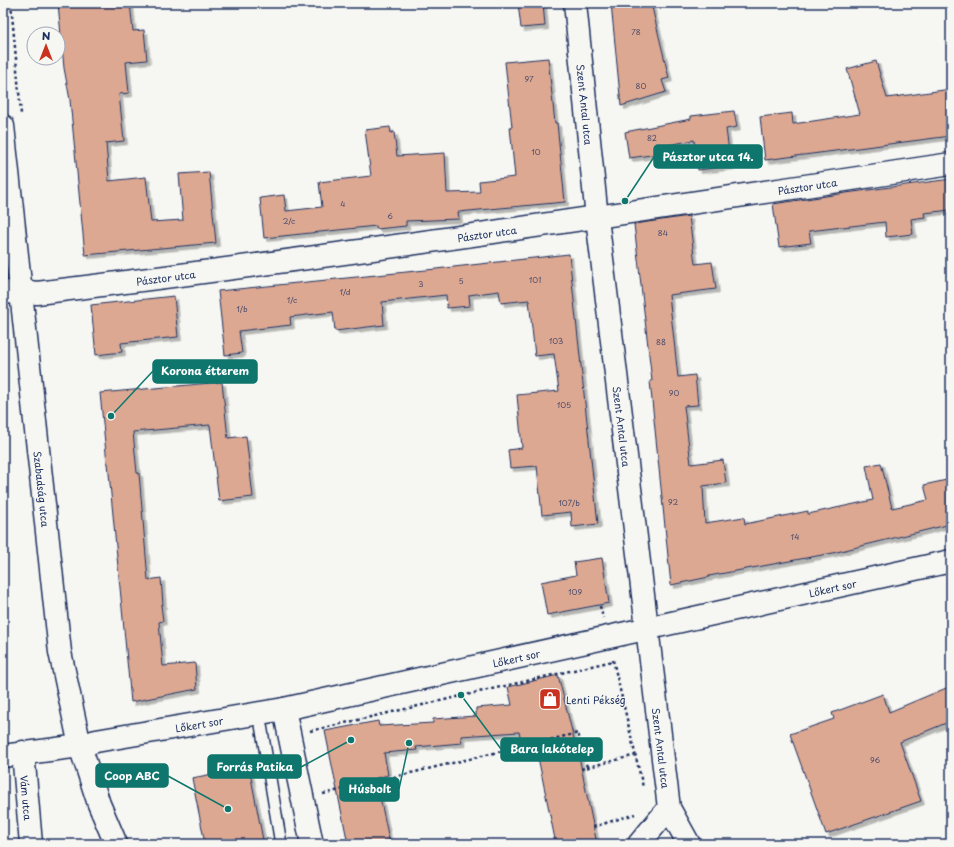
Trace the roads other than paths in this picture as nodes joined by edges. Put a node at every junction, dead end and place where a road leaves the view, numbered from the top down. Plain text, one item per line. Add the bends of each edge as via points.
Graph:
1 (575, 3) edge
2 (3, 126) edge
3 (951, 164) edge
4 (597, 218) junction
5 (12, 292) edge
6 (951, 561) edge
7 (647, 628) junction
8 (284, 709) junction
9 (258, 713) junction
10 (80, 746) junction
11 (13, 754) edge
12 (669, 808) junction
13 (32, 844) edge
14 (116, 844) edge
15 (281, 844) edge
16 (312, 844) edge
17 (639, 844) edge
18 (689, 844) edge

1 - 4 street, Szent Antal utca
2 - 5 street, Szabadság utca
3 - 4 street, Pásztor utca
4 - 5 street, Pásztor utca via 162,278 38,293
4 - 7 street, Szent Antal utca
5 - 10 street, Szabadság utca via 60,652
6 - 7 street, Lőkert sor
7 - 8 street, Lőkert sor
7 - 12 street, Szent Antal utca
8 - 9 street, Lőkert sor
8 - 16 street
9 - 10 street, Lőkert sor
9 - 15 lane
10 - 11 street, Lőkert sor
10 - 14 street, Szabadság utca via 99,804
11 - 13 street, Vám utca
12 - 17 street
12 - 18 street, Szent Antal utca

